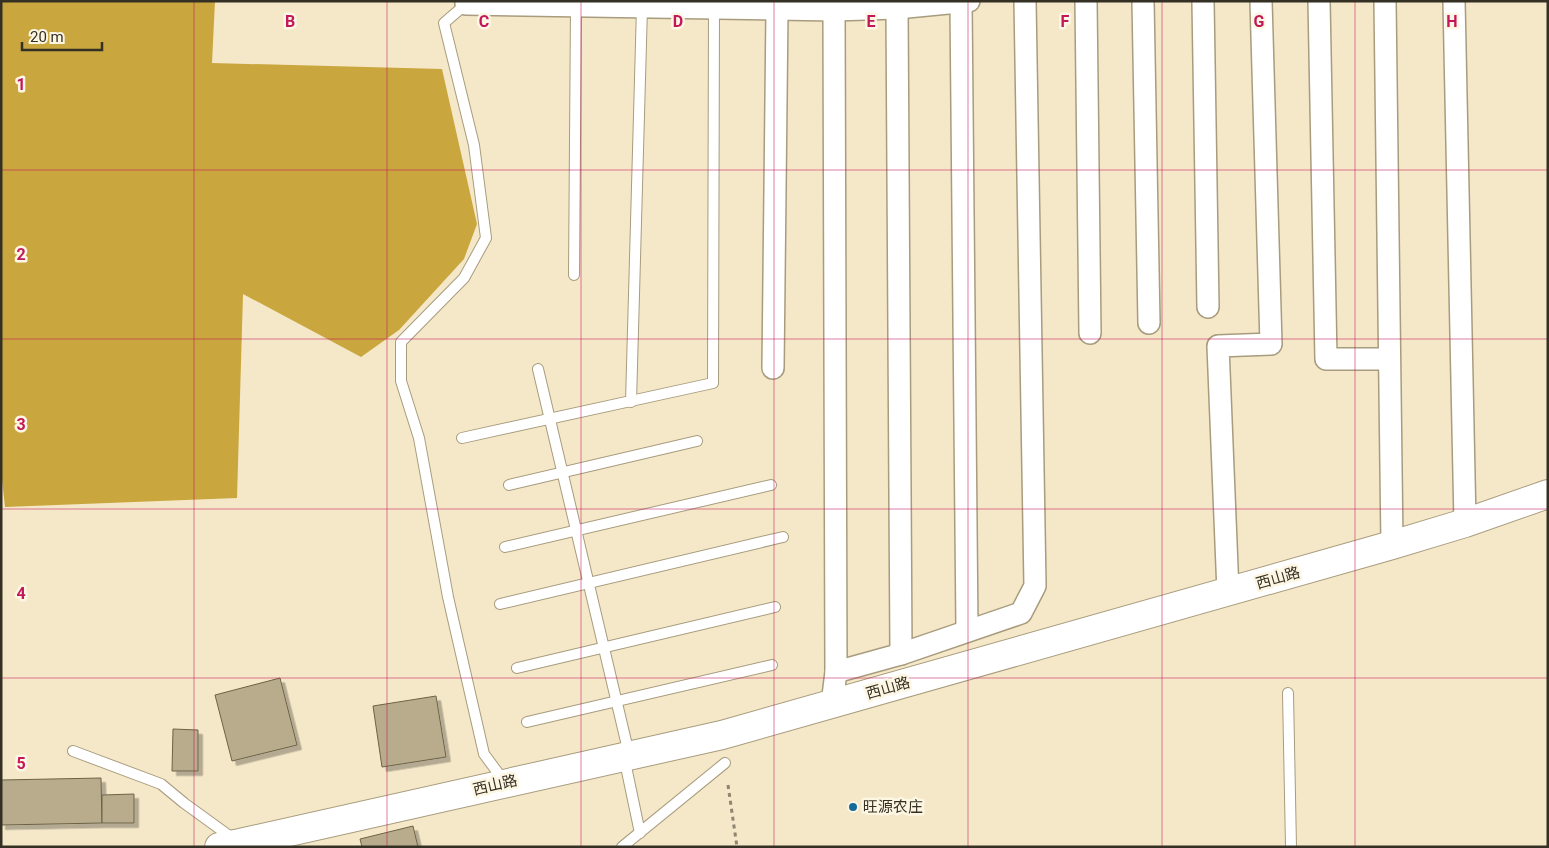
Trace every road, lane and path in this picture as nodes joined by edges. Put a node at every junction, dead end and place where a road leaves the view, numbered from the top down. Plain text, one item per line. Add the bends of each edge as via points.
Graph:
1 (1025, 1) edge
2 (1086, 1) edge
3 (1143, 1) edge
4 (1203, 1) edge
5 (1261, 1) edge
6 (1319, 1) edge
7 (1385, 1) edge
8 (1454, 1) edge
9 (965, 2) edge
10 (466, 3) edge
11 (540, 3) edge
12 (608, 4) edge
13 (675, 4) edge
14 (752, 5) edge
15 (908, 5) edge
16 (576, 6) junction
17 (642, 7) junction
18 (714, 8) junction
19 (777, 10) junction
20 (834, 10) junction
21 (574, 276) dead end
22 (1208, 307) dead end
23 (1149, 323) dead end
24 (1090, 333) dead end
25 (1390, 359) junction
26 (538, 368) dead end
27 (773, 368) dead end
28 (631, 402) junction
29 (549, 419) junction
30 (462, 438) dead end
31 (697, 441) dead end
32 (562, 472) junction
33 (509, 485) dead end
34 (770, 485) dead end
35 (1548, 494) edge
36 (1466, 523) junction
37 (576, 531) junction
38 (784, 537) dead end
39 (1392, 545) junction
40 (505, 547) dead end
41 (589, 583) junction
42 (1228, 592) junction
43 (500, 604) dead end
44 (775, 607) dead end
45 (967, 631) junction
46 (604, 647) junction
47 (902, 654) junction
48 (772, 665) dead end
49 (517, 668) dead end
50 (836, 672) junction
51 (1288, 693) dead end
52 (616, 701) junction
53 (832, 704) junction
54 (527, 722) dead end
55 (73, 751) dead end
56 (626, 755) junction
57 (725, 763) joint
58 (505, 783) junction
59 (640, 833) junction
60 (229, 845) edge
61 (622, 847) edge
62 (738, 847) edge
63 (1291, 847) edge

1 - 45 street via 1035,586 1021,613
2 - 24 street
3 - 23 street
4 - 22 street
5 - 42 street via 1271,344 1218,346
6 - 25 street via 1326,359
7 - 25 street
8 - 36 street
9 - 15 street
9 - 45 street
10 - 11 street
10 - 58 lane via 444,23 474,145 486,238 464,278 401,342 401,381 419,438 448,597 484,754
11 - 16 street
12 - 16 street
12 - 17 street
13 - 17 street
13 - 18 street
14 - 18 street
14 - 19 street
15 - 20 street
15 - 47 street
16 - 21 lane
17 - 28 lane
18 - 28 lane via 713,383
19 - 20 street
19 - 27 street
20 - 50 street
25 - 39 street
26 - 29 lane
28 - 29 lane
29 - 30 lane
29 - 32 lane
31 - 32 lane
32 - 33 lane
32 - 37 lane
34 - 37 lane
35 - 36 street, 西山路
36 - 39 street, 西山路
37 - 40 lane
37 - 41 lane
38 - 41 lane
39 - 42 street, 西山路
41 - 43 lane
41 - 46 lane
42 - 53 street, 西山路
44 - 46 lane
45 - 47 street
46 - 49 lane
46 - 52 lane
47 - 50 street
48 - 52 lane
50 - 53 street
51 - 63 lane
52 - 54 lane
52 - 56 lane
53 - 56 street, 西山路 via 722,735
55 - 60 lane via 161,784
56 - 58 street, 西山路
56 - 59 lane
57 - 59 lane
57 - 62 path
58 - 60 street, 西山路
59 - 61 lane

